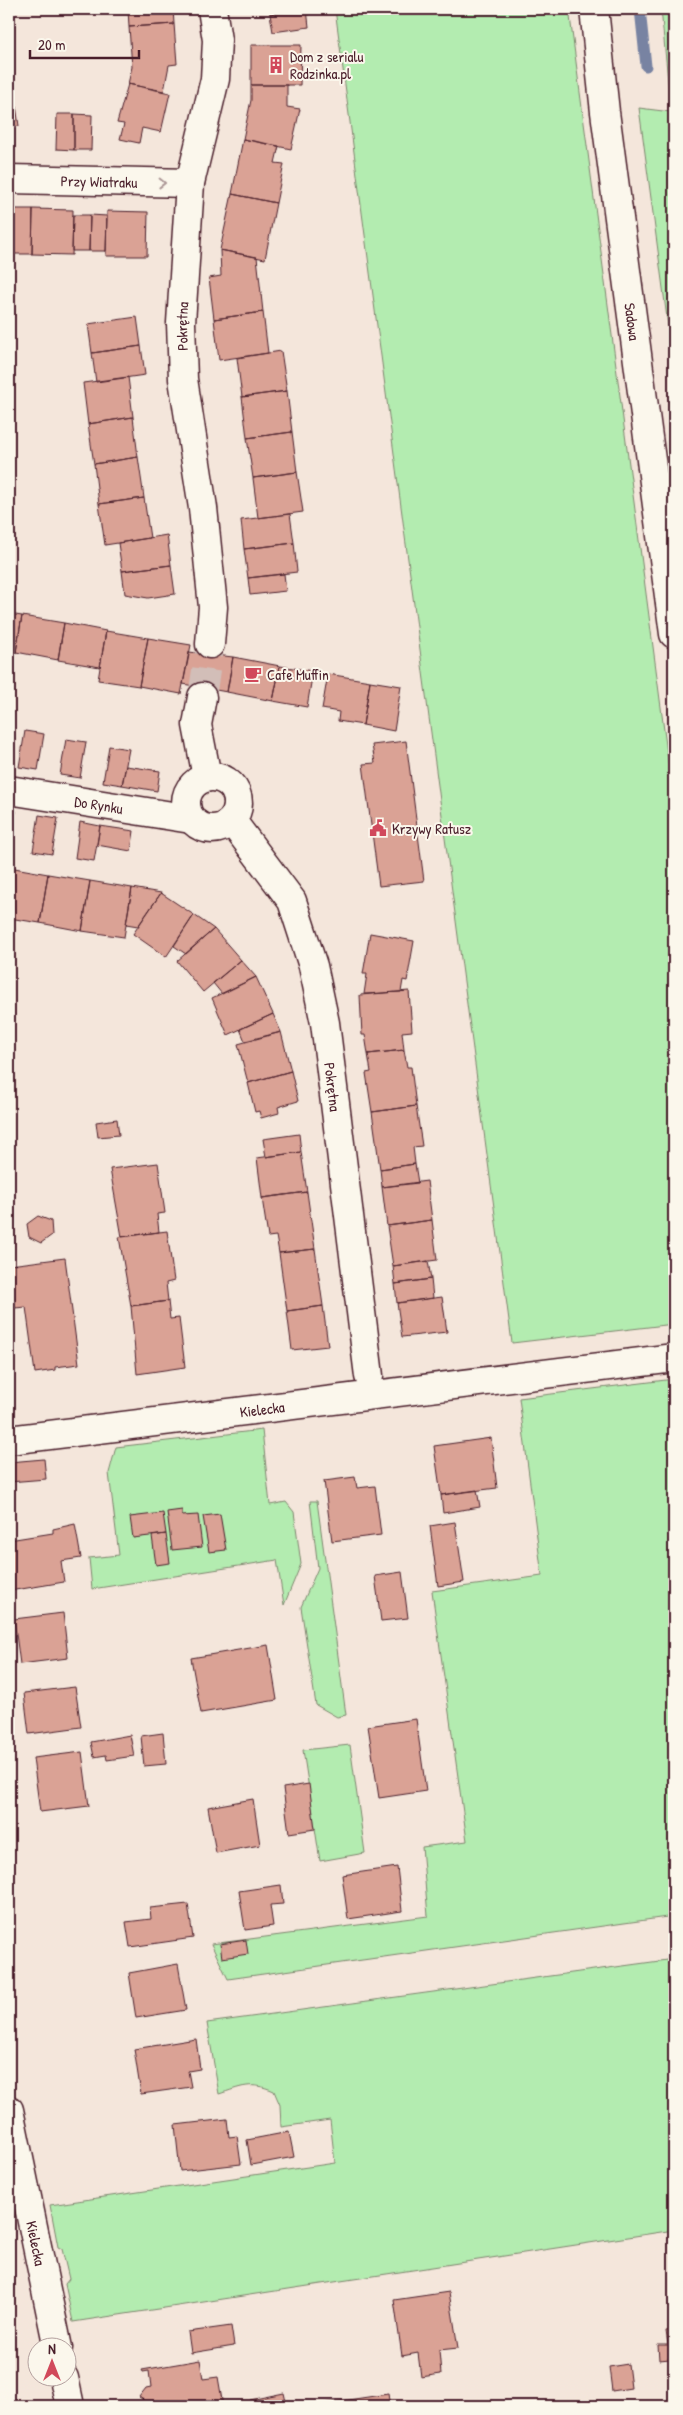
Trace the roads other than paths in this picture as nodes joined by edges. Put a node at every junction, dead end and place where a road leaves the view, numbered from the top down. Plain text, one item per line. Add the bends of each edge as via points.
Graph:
1 (212, 9) edge
2 (594, 9) edge
3 (9, 179) edge
4 (190, 183) junction
5 (674, 634) edge
6 (210, 644) tunnel mouth
7 (202, 697) tunnel mouth
8 (207, 777) junction
9 (9, 790) edge
10 (191, 819) junction
11 (232, 821) junction
12 (674, 1358) edge
13 (369, 1376) dead end
14 (9, 1440) edge
15 (9, 2110) edge
16 (56, 2338) edge
17 (66, 2388) edge
18 (70, 2406) edge

1 - 4 street, Pokrętna via 217,40 215,79
2 - 5 street, Sadowa
3 -> 4 street, Przy Wiatraku
4 - 6 street, Pokrętna via 181,323 183,378 203,508 213,607
7 - 8 street via 197,725
8 - 10 street via 189,789 185,800
8 - 11 street via 218,777 230,783 238,795 238,809
9 - 10 street, Do Rynku
10 - 11 street via 208,830 221,829
11 - 13 street, Pokrętna via 292,901 313,966 325,1023
12 - 14 street, Kielecka
15 - 16 street, Kielecka
17 - 18 street

